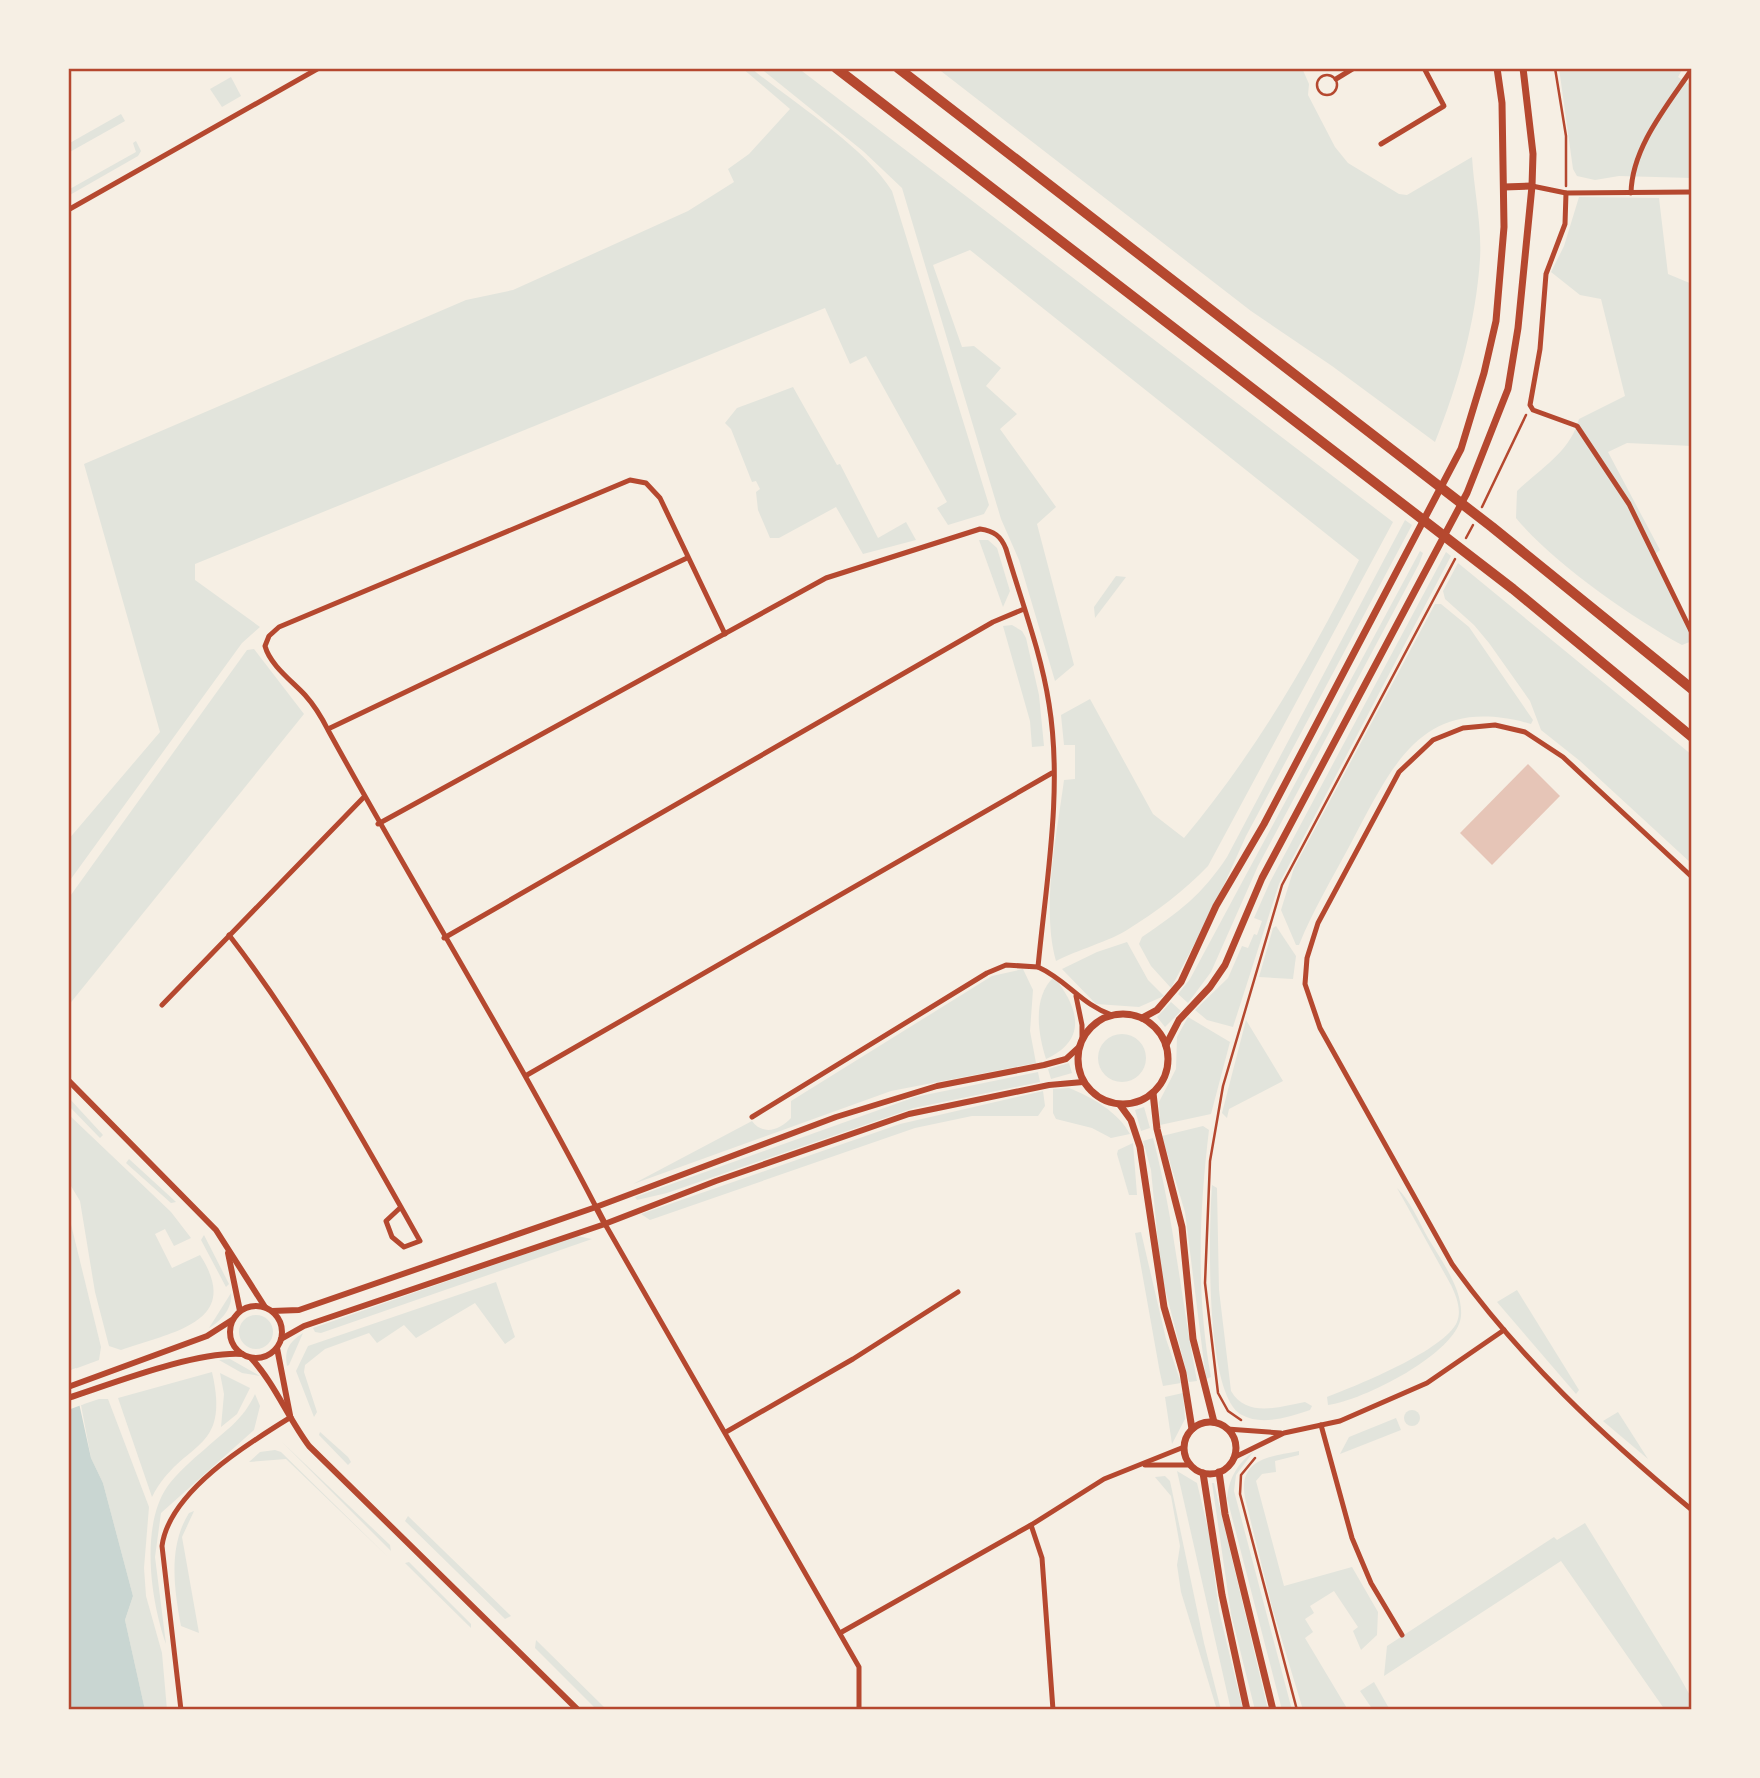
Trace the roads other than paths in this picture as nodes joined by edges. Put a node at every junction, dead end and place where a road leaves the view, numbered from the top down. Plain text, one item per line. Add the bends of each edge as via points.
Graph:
1 (319, 68) edge
2 (836, 68) edge
3 (898, 68) edge
4 (1354, 68) edge
5 (1424, 68) edge
6 (1497, 68) edge
7 (1523, 68) edge
8 (1692, 69) edge
9 (1336, 79) junction
10 (1381, 144) dead end
11 (1532, 186) junction
12 (1504, 187) junction
13 (1631, 192) junction
14 (1692, 192) edge
15 (1566, 193) junction
16 (68, 210) edge
17 (687, 558) junction
18 (1024, 609) junction
19 (1692, 633) edge
20 (724, 634) junction
21 (1692, 690) edge
22 (328, 729) junction
23 (1692, 737) edge
24 (1052, 773) junction
25 (363, 797) junction
26 (378, 824) junction
27 (1692, 877) edge
28 (229, 935) junction
29 (444, 938) junction
30 (1038, 967) junction
31 (1076, 996) junction
32 (162, 1005) dead end
33 (1112, 1015) junction
34 (1142, 1018) junction
35 (1080, 1044) junction
36 (1166, 1045) junction
37 (527, 1075) junction
38 (68, 1080) edge
39 (1083, 1082) junction
40 (1153, 1093) junction
41 (1120, 1105) junction
42 (752, 1117) dead end
43 (401, 1207) junction
44 (596, 1207) junction
45 (605, 1224) junction
46 (227, 1248) junction
47 (958, 1292) dead end
48 (268, 1309) junction
49 (240, 1311) junction
50 (232, 1320) junction
51 (1504, 1331) junction
52 (281, 1339) junction
53 (277, 1348) junction
54 (242, 1354) junction
55 (251, 1358) junction
56 (68, 1387) edge
57 (68, 1398) edge
58 (291, 1417) junction
59 (1214, 1422) junction
60 (1321, 1425) junction
61 (1192, 1429) junction
62 (1227, 1429) junction
63 (726, 1432) junction
64 (1284, 1433) junction
65 (1184, 1447) junction
66 (1233, 1458) junction
67 (1138, 1465) junction
68 (1191, 1465) junction
69 (1219, 1472) junction
70 (1203, 1473) junction
71 (1692, 1510) edge
72 (1031, 1525) junction
73 (840, 1633) junction
74 (1402, 1635) dead end
75 (181, 1710) edge
76 (578, 1710) edge
77 (859, 1710) edge
78 (1054, 1710) edge
79 (1247, 1710) edge
80 (1273, 1710) edge

1 - 16 street
2 - 23 highway via 1403,504
3 - 21 highway via 1492,527
4 - 9 street
5 - 10 street via 1444,106
6 - 12 main road
7 - 11 main road
8 - 13 street via 1635,163
9 - 9 lane via 1320,77 1319,92 1333,93
11 - 12 main road
11 - 15 street
11 - 36 main road via 1508,389 1467,493 1262,878 1225,965 1180,1020
12 - 34 main road via 1496,321 1461,449 1264,824 1216,906 1181,982 1157,1010
13 - 14 street
13 - 15 street
15 - 19 street via 1565,224 1546,274 1530,405 1577,426 1629,504
17 - 20 street
17 - 22 street
17 - 22 street via 653,488 630,480 279,627 265,646 269,656 307,697
18 - 20 street via 1003,541 980,529 826,578
18 - 24 street via 1049,705
18 - 29 street via 993,622
20 - 26 street
22 - 25 street
24 - 30 street
24 - 37 street
25 - 26 street
25 - 28 street
26 - 29 street
27 - 51 street via 1547,746 1508,727 1478,726 1433,740 1399,772 1318,923 1307,958 1306,985 1320,1028 1452,1264
28 - 32 street
28 - 43 street via 311,1052
29 - 37 street
30 - 31 street via 1063,981
30 - 42 street via 1006,965 987,973
31 - 33 street
31 - 35 street via 1082,1025
33 - 34 main road
33 - 35 main road via 1092,1025
34 - 36 main road via 1157,1029
35 - 39 main road via 1077,1066
35 - 44 street via 1066,1059 937,1086 836,1117
36 - 40 main road via 1167,1071
37 - 44 street
38 - 46 street via 202,1214
39 - 41 main road via 1095,1096
39 - 45 street via 909,1114
40 - 41 main road
40 - 59 main road via 1157,1129 1182,1227 1192,1339
41 - 61 main road via 1140,1147 1164,1307 1183,1373
43 - 43 street via 386,1221 392,1237 404,1247 420,1241
44 - 45 street
44 - 48 street via 299,1310
45 - 52 street via 304,1326
45 - 63 street
46 - 48 street
46 - 49 street
47 - 63 street
48 - 49 street via 251,1306
48 - 52 street via 281,1323
49 - 50 street
50 - 54 street via 230,1340
50 - 56 street via 208,1336
51 - 60 street via 1427,1383 1377,1407
51 - 71 street via 1590,1423
52 - 53 street
53 - 55 street
53 - 58 street
54 - 55 street
54 - 57 street via 214,1356
55 - 58 street
58 - 75 street via 194,1490 164,1531
58 - 76 street via 309,1446
59 - 61 main road
59 - 62 main road
60 - 64 street
60 - 74 street via 1352,1538 1371,1583
61 - 65 main road
62 - 64 street
62 - 66 main road via 1235,1442
63 - 73 street
64 - 66 street
65 - 67 street
65 - 68 main road
66 - 69 main road
67 - 68 street
67 - 72 street via 1104,1479
68 - 70 main road
69 - 70 main road
69 - 80 main road
70 - 79 main road
72 - 73 street
72 - 78 street via 1042,1558
73 - 77 street via 859,1667

